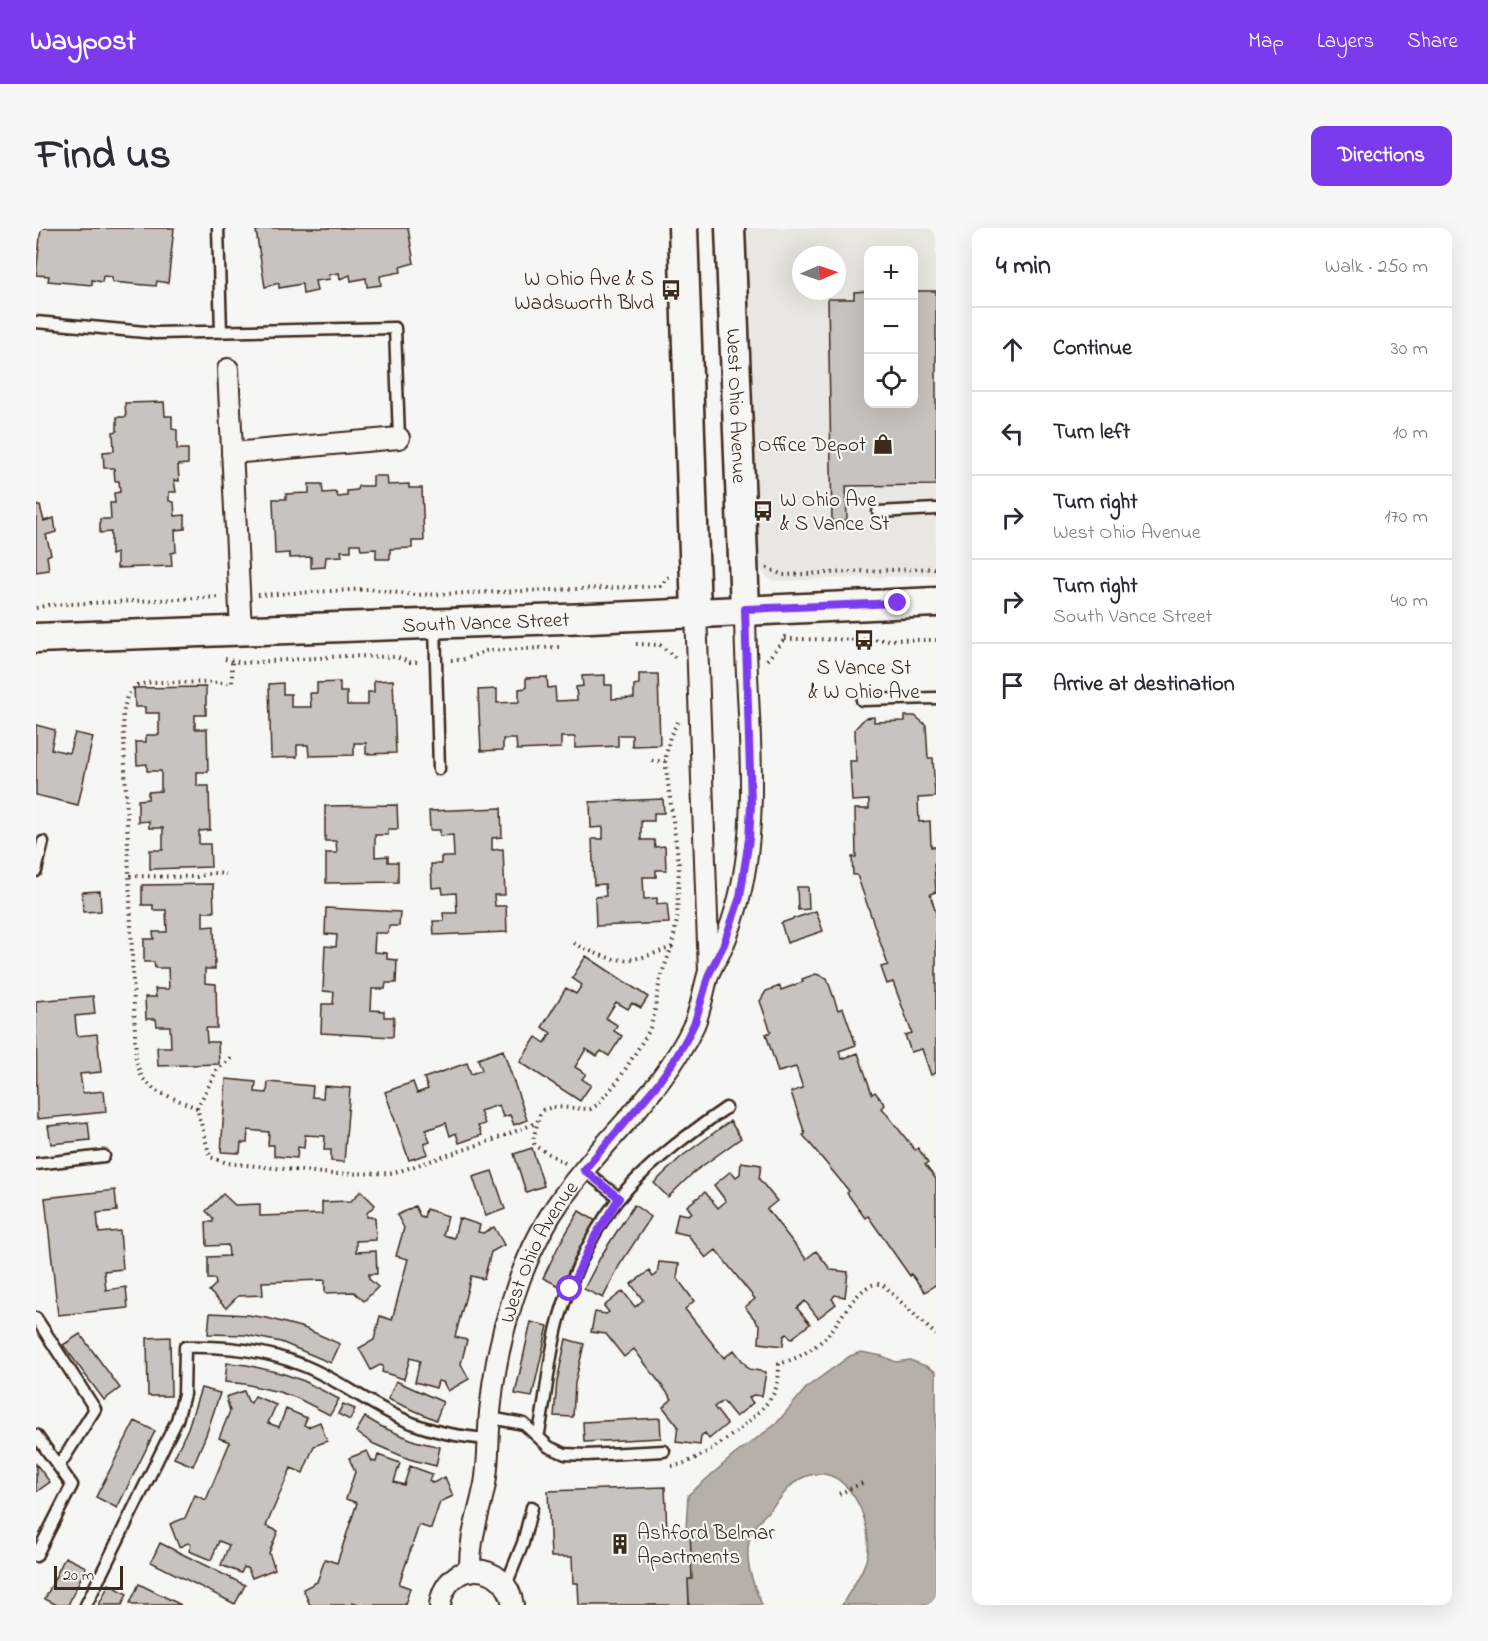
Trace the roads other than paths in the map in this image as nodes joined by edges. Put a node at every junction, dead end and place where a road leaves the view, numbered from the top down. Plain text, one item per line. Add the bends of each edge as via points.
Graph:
1 (219, 228) edge
2 (683, 228) edge
3 (730, 228) edge
4 (36, 322) edge
5 (220, 332) junction
6 (228, 369) dead end
7 (399, 438) joint
8 (232, 453) junction
9 (936, 510) edge
10 (878, 512) dead end
11 (936, 602) edge
12 (745, 609) junction
13 (696, 612) junction
14 (435, 623) junction
15 (241, 630) junction
16 (36, 638) edge
17 (936, 698) edge
18 (862, 700) dead end
19 (440, 769) dead end
20 (43, 842) dead end
21 (36, 872) edge
22 (709, 974) junction
23 (726, 1108) dead end
24 (104, 1156) dead end
25 (36, 1164) edge
26 (581, 1173) junction
27 (619, 1198) junction
28 (36, 1318) edge
29 (490, 1418) junction
30 (36, 1435) edge
31 (538, 1437) junction
32 (488, 1439) junction
33 (664, 1451) dead end
34 (59, 1466) junction
35 (532, 1508) dead end
36 (36, 1556) edge
37 (470, 1570) junction
38 (506, 1585) junction
39 (86, 1605) edge
40 (440, 1605) edge
41 (513, 1605) edge

1 - 5 lane
2 - 13 street, West Ohio Avenue
3 - 12 street, West Ohio Avenue
4 - 5 lane via 156,333
5 - 7 lane via 395,328
6 - 8 street
7 - 8 street
8 - 15 street
9 - 10 lane
11 - 12 street, South Vance Street
12 - 13 street, South Vance Street
12 - 22 street, West Ohio Avenue via 749,839 740,897
13 - 14 street, South Vance Street
13 - 22 street, West Ohio Avenue
14 - 15 street, South Vance Street
14 - 19 lane
15 - 16 street, South Vance Street
17 - 18 lane
20 - 21 lane
22 - 26 street, West Ohio Avenue via 695,1022 674,1061
23 - 27 lane via 661,1156
24 - 25 lane
26 - 27 lane
26 - 29 street, West Ohio Avenue via 549,1218 520,1281 501,1346
27 - 31 lane via 581,1263 560,1317
28 - 34 lane via 95,1409
29 - 31 lane via 524,1424
29 - 32 street, West Ohio Avenue
30 - 34 lane
31 - 33 lane via 565,1454
32 - 37 street, West Ohio Avenue via 485,1484 470,1541
32 - 39 lane via 412,1423 328,1377 282,1358 237,1349 184,1347 184,1394 177,1420
34 - 36 lane via 72,1485
35 - 38 lane
37 - 38 street via 487,1571
37 - 40 street via 448,1583
38 - 41 street

